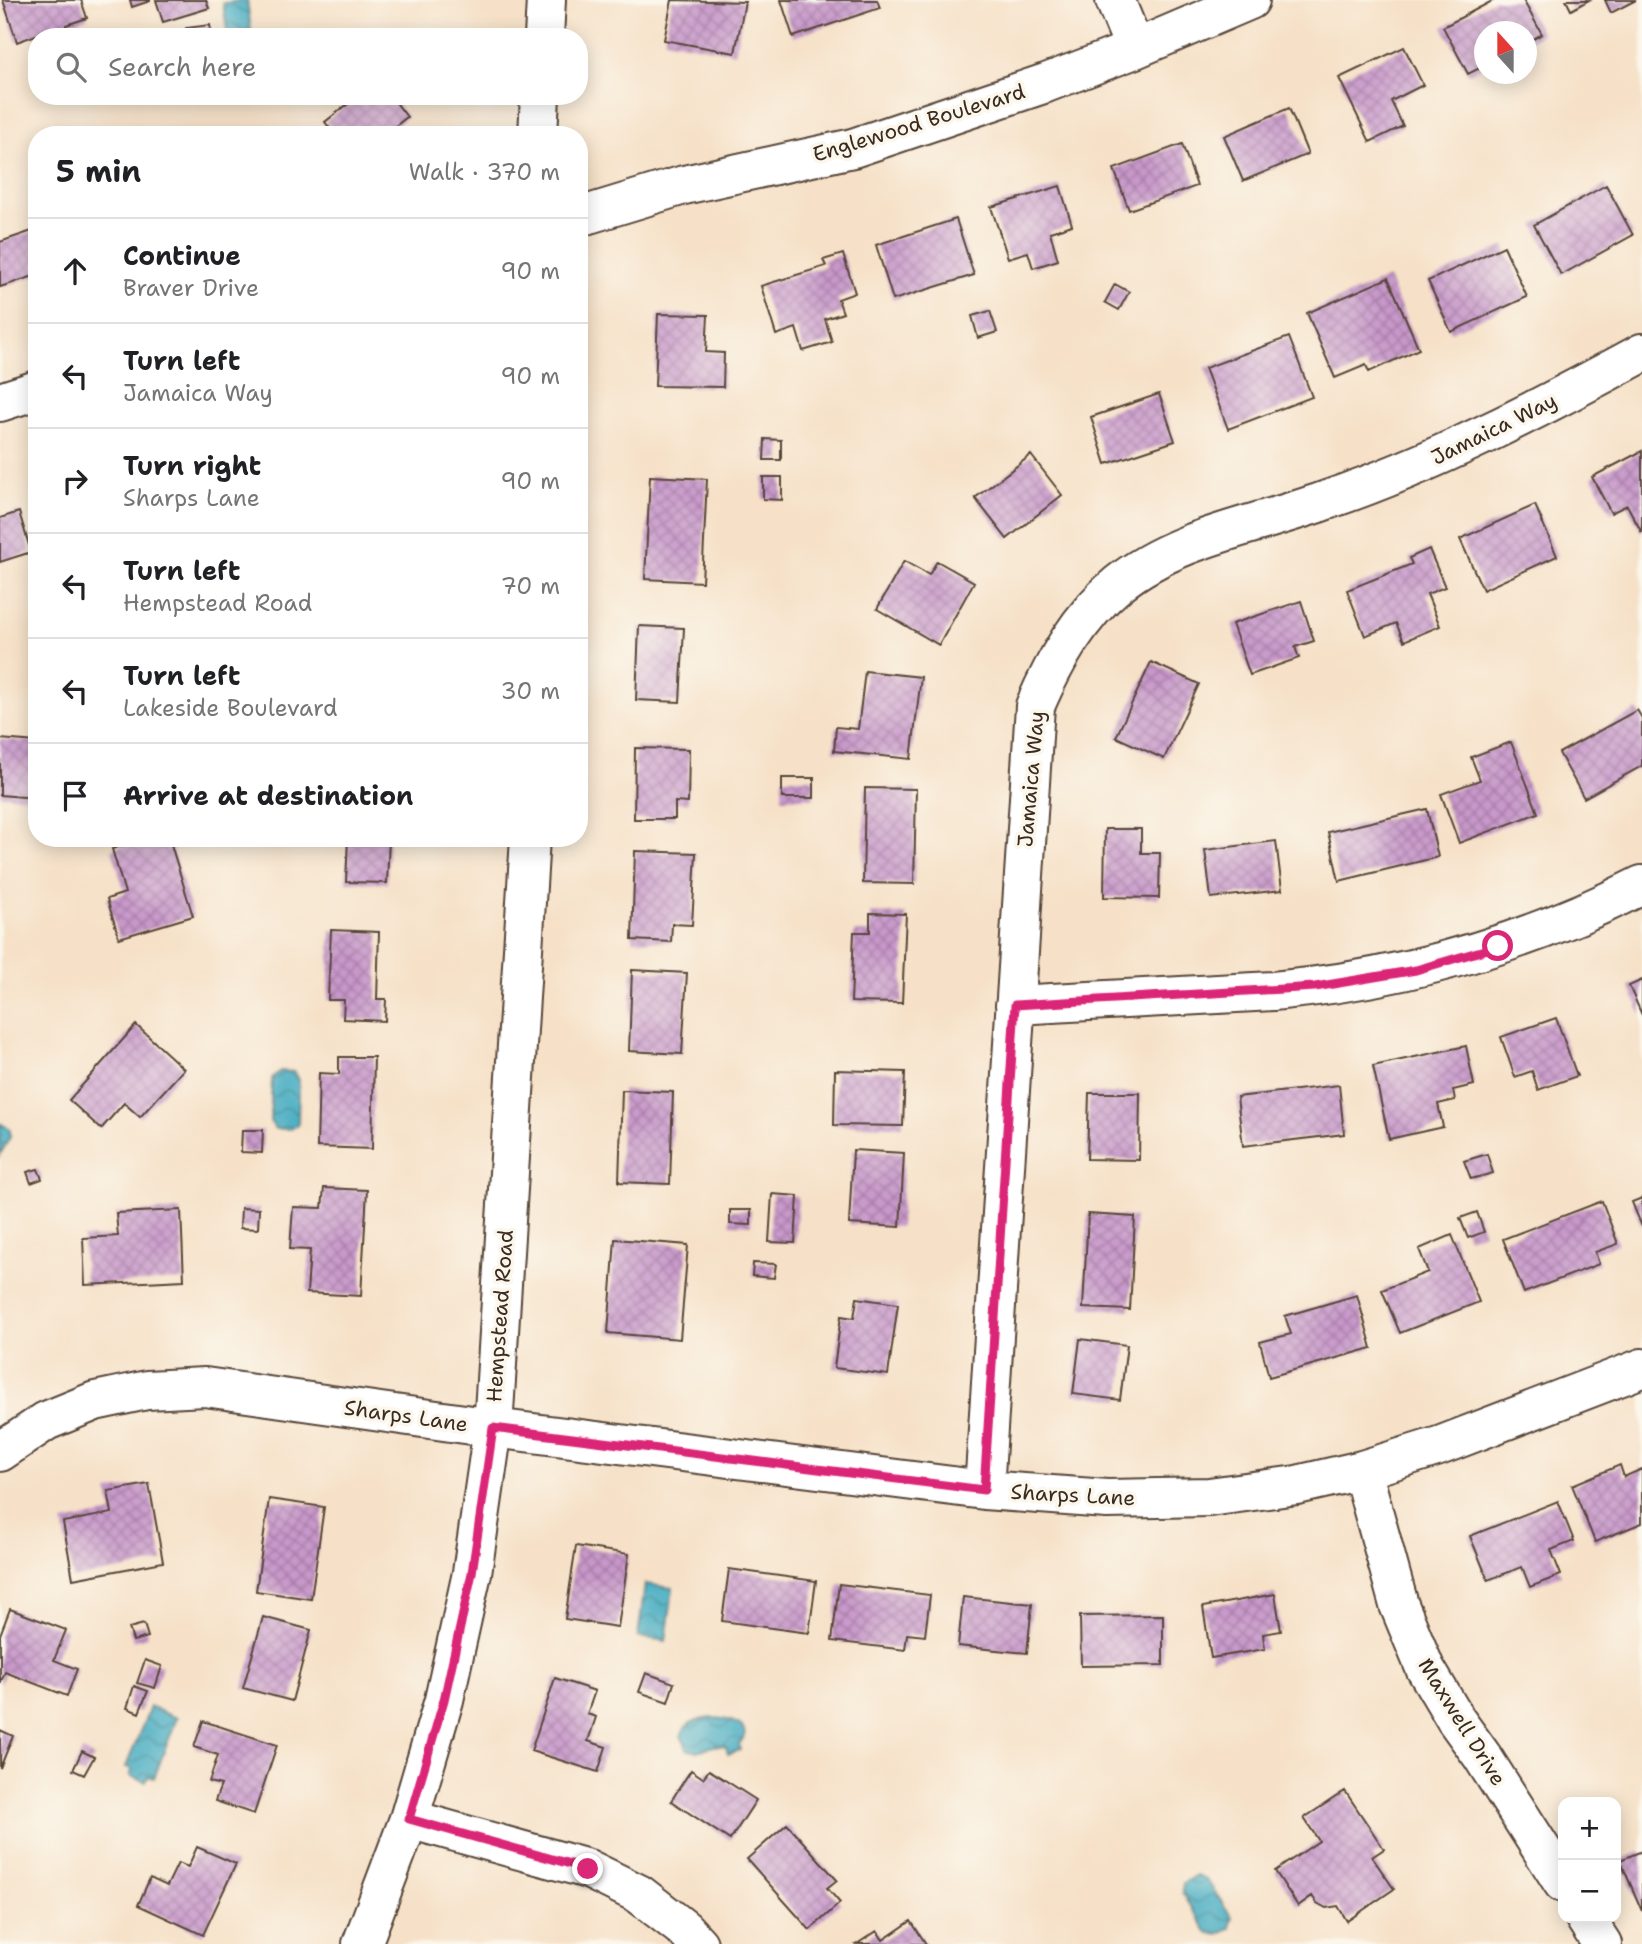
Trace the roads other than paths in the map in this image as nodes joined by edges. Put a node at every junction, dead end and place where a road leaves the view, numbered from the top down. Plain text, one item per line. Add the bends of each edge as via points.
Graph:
1 (546, 0) edge
2 (1115, 0) edge
3 (1250, 0) edge
4 (544, 28) edge
5 (1135, 49) junction
6 (540, 105) edge
7 (538, 126) edge
8 (588, 214) edge
9 (1642, 353) edge
10 (28, 393) edge
11 (0, 402) edge
12 (529, 847) edge
13 (1642, 885) edge
14 (1015, 1005) junction
15 (1642, 1368) edge
16 (493, 1428) junction
17 (0, 1452) edge
18 (1362, 1470) junction
19 (984, 1490) junction
20 (409, 1819) junction
21 (1558, 1875) edge
22 (1589, 1923) edge
23 (362, 1944) edge
24 (698, 1944) edge
25 (1602, 1944) edge

1 - 4 street
2 - 5 street
3 - 5 street, Englewood Boulevard
5 - 8 street, Englewood Boulevard via 853,148 684,185
6 - 7 street
9 - 14 street, Jamaica Way via 1434,459 1156,559 1118,584 1080,623 1053,664 1035,706
10 - 11 street
12 - 16 street, Hempstead Road
13 - 14 street via 1593,910 1498,946 1416,970 1273,991
14 - 19 street, Jamaica Way
15 - 18 street, Sharps Lane via 1439,1446
16 - 17 street, Sharps Lane via 205,1387 147,1390 95,1401 46,1422
16 - 19 street, Sharps Lane
16 - 20 street, Hempstead Road via 472,1573 444,1700
18 - 19 street, Sharps Lane via 1209,1497 1107,1499
18 - 21 street, Maxwell Drive via 1399,1605 1425,1668
20 - 23 street, Hempstead Road
20 - 24 street via 588,1869 639,1894
22 - 25 street

